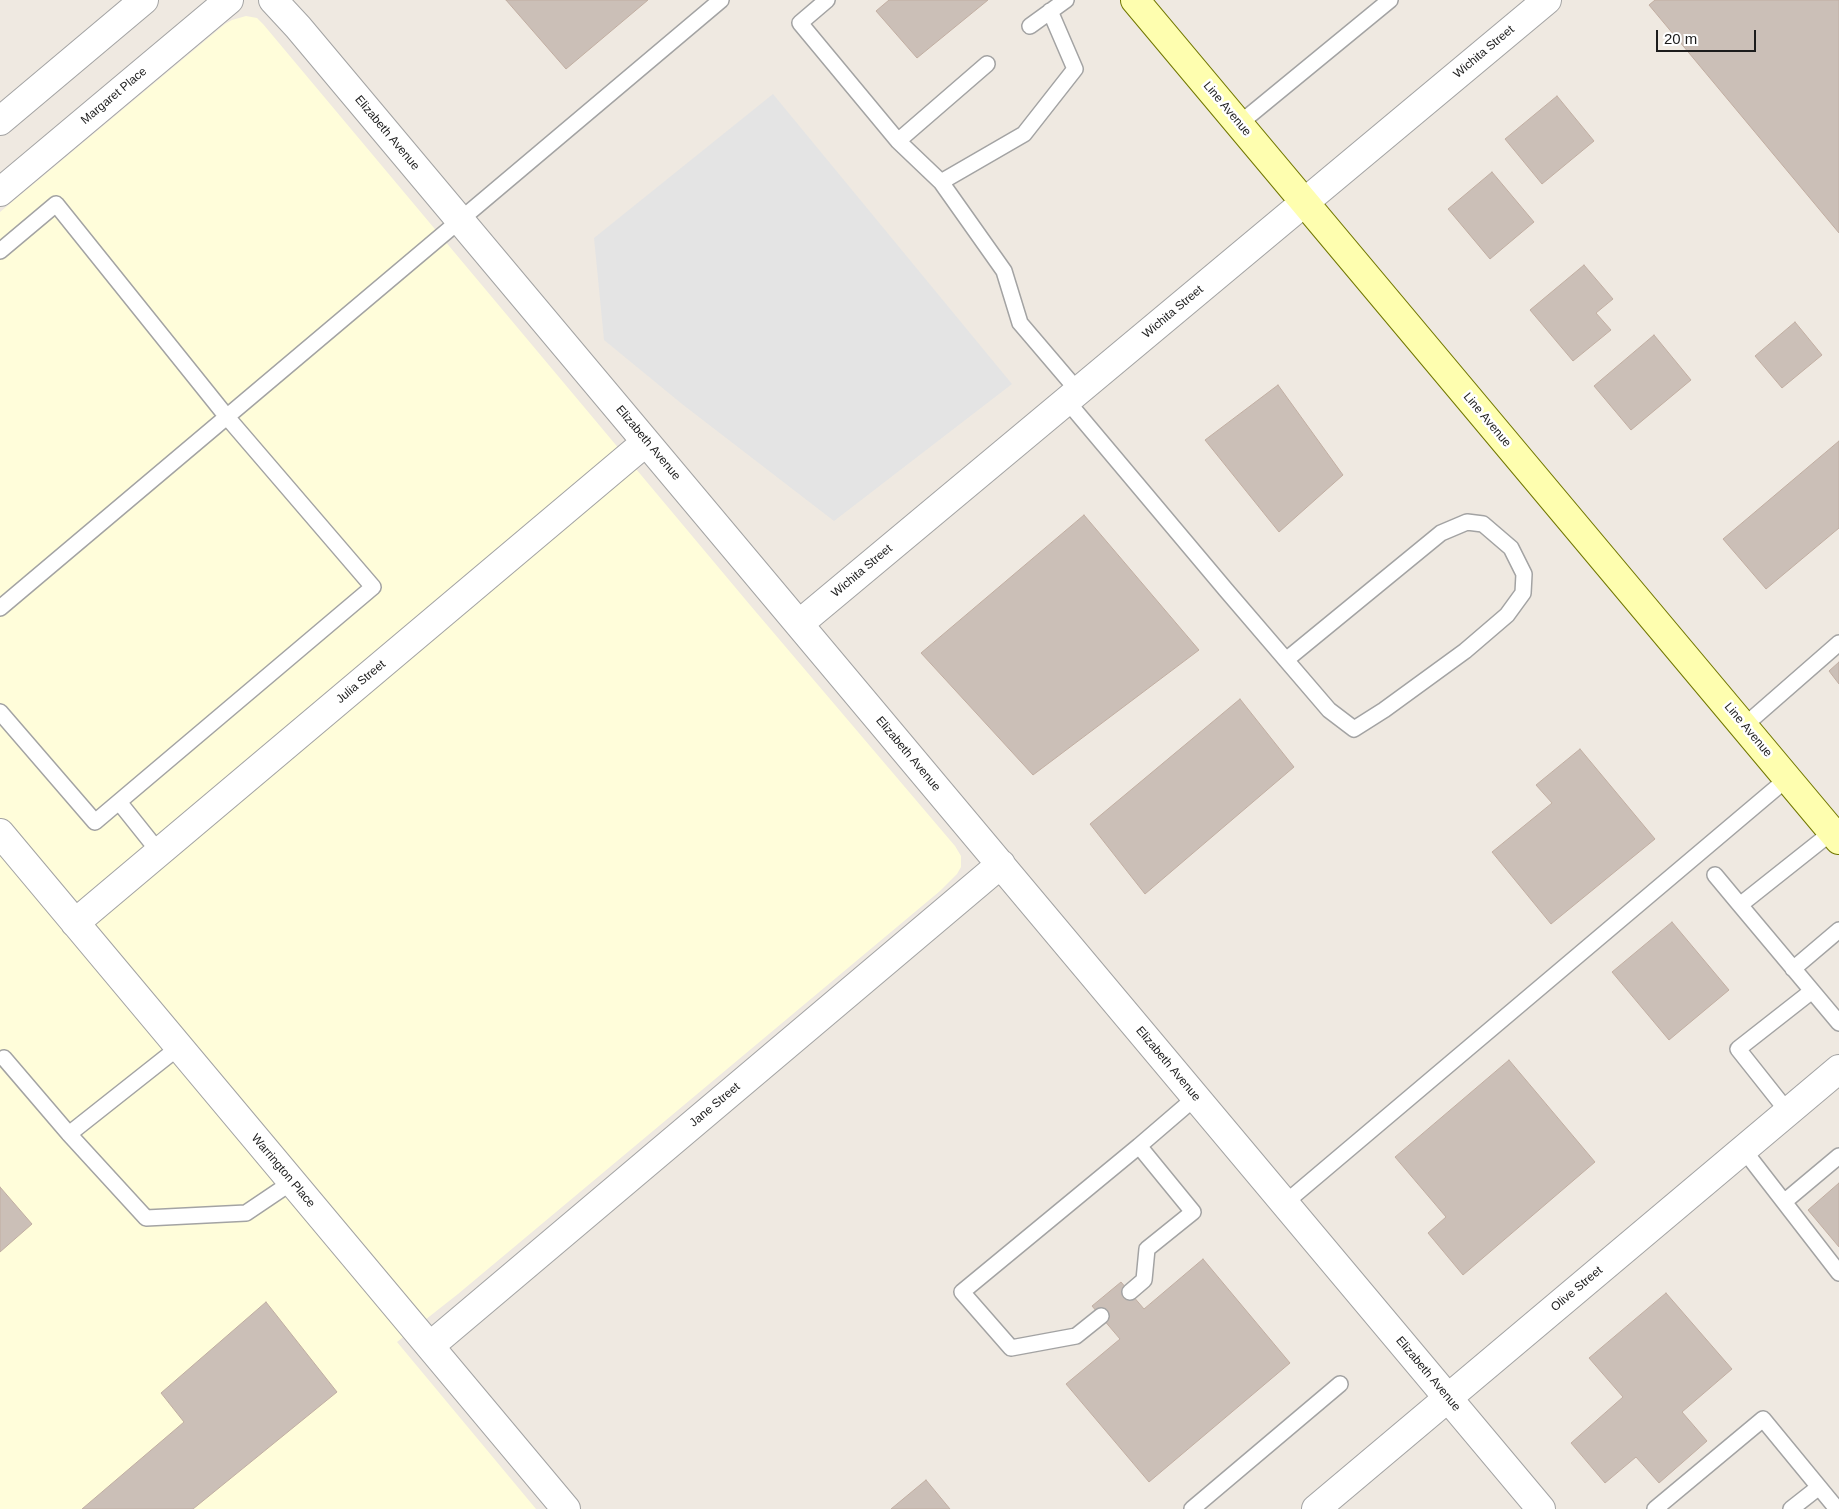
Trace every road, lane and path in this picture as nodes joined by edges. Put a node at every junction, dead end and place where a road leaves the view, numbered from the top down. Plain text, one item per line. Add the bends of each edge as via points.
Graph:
1 (144, 0) edge
2 (229, 0) edge
3 (273, 0) edge
4 (721, 0) edge
5 (828, 0) edge
6 (1066, 0) edge
7 (1135, 0) edge
8 (1390, 0) edge
9 (1547, 0) edge
10 (1050, 12) junction
11 (1030, 26) dead end
12 (987, 64) dead end
13 (0, 121) edge
14 (1239, 124) junction
15 (898, 141) junction
16 (941, 182) junction
17 (0, 192) edge
18 (1304, 202) junction
19 (460, 220) junction
20 (0, 251) edge
21 (1072, 396) junction
22 (227, 417) junction
23 (646, 442) junction
24 (0, 608) edge
25 (799, 624) junction
26 (1839, 643) edge
27 (1286, 660) junction
28 (2, 717) edge
29 (1744, 726) junction
30 (1788, 778) junction
31 (119, 802) junction
32 (0, 833) edge
33 (1836, 836) edge
34 (159, 852) junction
35 (1001, 864) junction
36 (1715, 875) dead end
37 (1740, 905) junction
38 (75, 923) junction
39 (1839, 930) edge
40 (1793, 968) junction
41 (1812, 991) junction
42 (1839, 1023) edge
43 (179, 1047) junction
44 (4, 1058) dead end
45 (1839, 1069) edge
46 (1196, 1097) junction
47 (1788, 1112) junction
48 (69, 1134) junction
49 (1138, 1146) junction
50 (1744, 1149) junction
51 (1836, 1165) edge
52 (292, 1182) junction
53 (1285, 1202) junction
54 (1784, 1202) junction
55 (1839, 1274) edge
56 (1130, 1292) dead end
57 (1101, 1316) dead end
58 (430, 1346) junction
59 (1340, 1384) dead end
60 (1448, 1398) junction
61 (1819, 1487) junction
62 (566, 1509) edge
63 (1192, 1509) edge
64 (1316, 1509) edge
65 (1541, 1509) edge
66 (1655, 1509) edge
67 (1791, 1509) edge
68 (1838, 1509) edge

1 - 13 street
2 - 17 street, Margaret Place
3 - 19 street, Elizabeth Avenue
4 - 19 lane
5 - 15 lane via 800,23
6 - 10 lane
7 - 14 main road, Line Avenue
8 - 14 lane
9 - 18 street, Wichita Street
10 - 11 lane
10 - 16 lane via 1075,69 1024,134
12 - 15 lane
14 - 18 main road, Line Avenue
15 - 16 lane
16 - 21 lane via 1004,270 1020,323
18 - 21 street, Wichita Street
18 - 29 main road, Line Avenue
19 - 22 lane
19 - 23 street, Elizabeth Avenue
20 - 22 lane via 56,204
21 - 25 street, Wichita Street
21 - 27 lane
22 - 24 lane
22 - 31 lane via 373,587
23 - 25 street, Elizabeth Avenue
23 - 34 street, Julia Street
25 - 35 street, Elizabeth Avenue
26 - 29 lane
27 - 27 lane via 1329,710 1354,729 1465,651 1508,615 1523,593 1524,574 1511,548 1484,524 1467,522 1441,533
28 - 31 lane via 95,822
29 - 30 main road, Line Avenue
30 - 33 main road, Line Avenue
30 - 53 lane
31 - 34 lane
32 - 38 street, Warrington Place
33 - 37 lane
34 - 38 street, Julia Street
35 - 46 street, Elizabeth Avenue
35 - 58 street, Jane Street
36 - 37 lane
37 - 40 lane
38 - 43 street, Warrington Place
39 - 40 lane
40 - 41 lane
41 - 42 lane
41 - 47 lane via 1738,1049
43 - 48 lane
43 - 52 street, Warrington Place
44 - 48 lane
45 - 47 street, Olive Street
46 - 49 lane
46 - 53 street, Elizabeth Avenue
47 - 50 street, Olive Street
48 - 52 lane via 146,1218 246,1213
49 - 56 lane via 1193,1212 1147,1249 1144,1280
49 - 57 lane via 962,1292 1011,1348 1076,1336
50 - 54 lane
50 - 60 street, Olive Street
51 - 54 lane
52 - 58 street, Warrington Place
53 - 60 street, Elizabeth Avenue
54 - 55 lane
58 - 62 street, Warrington Place
59 - 63 lane
60 - 64 street, Olive Street
60 - 65 street, Elizabeth Avenue
61 - 66 lane via 1763,1419
61 - 67 lane
61 - 68 lane

